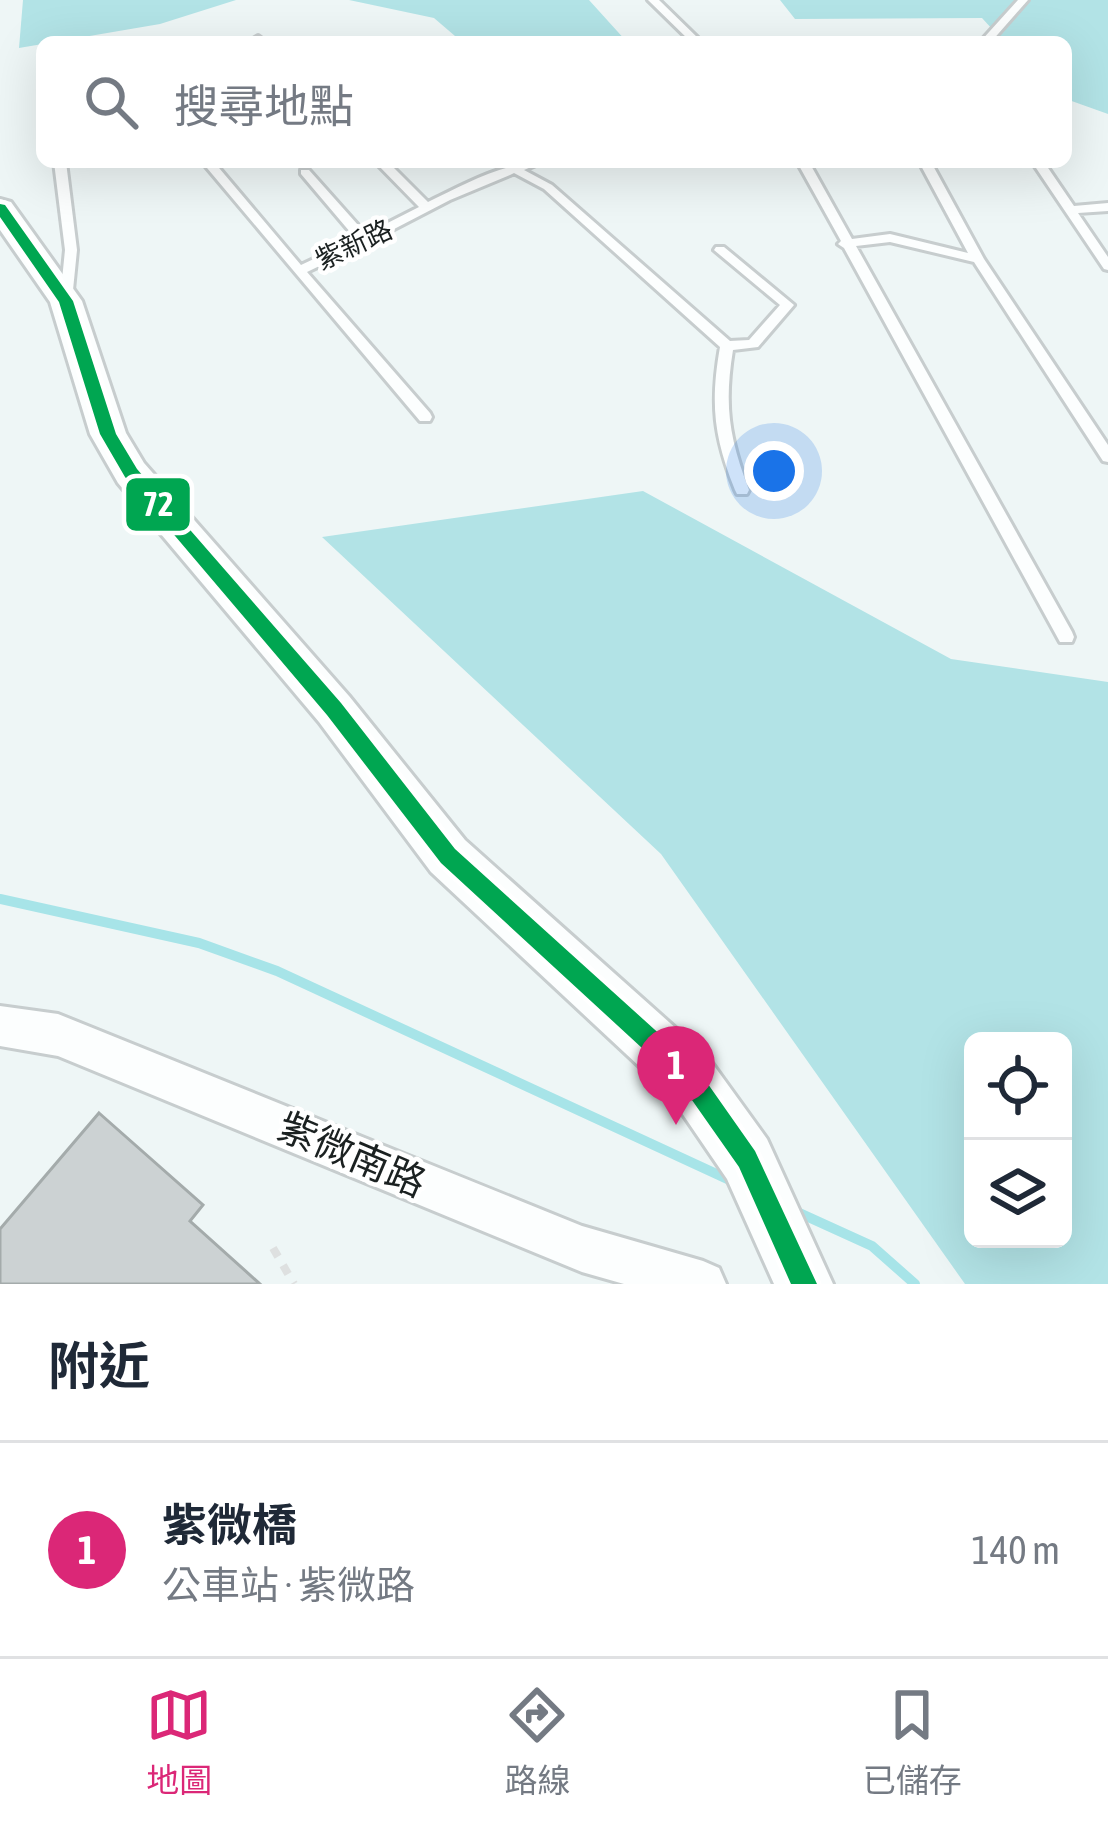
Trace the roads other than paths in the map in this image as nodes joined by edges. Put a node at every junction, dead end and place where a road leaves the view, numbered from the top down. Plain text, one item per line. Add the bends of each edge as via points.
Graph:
1 (653, 0) edge
2 (1023, 0) edge
3 (692, 36) edge
4 (990, 36) edge
5 (61, 168) edge
6 (213, 168) edge
7 (387, 168) edge
8 (517, 168) edge
9 (806, 168) edge
10 (928, 168) edge
11 (1042, 168) edge
12 (514, 169) junction
13 (305, 172) dead end
14 (1108, 207) edge
15 (0, 208) edge
16 (428, 209) junction
17 (1072, 210) junction
18 (366, 242) junction
19 (844, 244) junction
20 (720, 250) dead end
21 (978, 259) junction
22 (1108, 266) edge
23 (299, 271) junction
24 (66, 301) junction
25 (727, 346) junction
26 (425, 417) dead end
27 (1108, 457) edge
28 (742, 490) dead end
29 (1066, 637) dead end
30 (0, 1026) edge
31 (793, 1260) edge
32 (704, 1284) edge

1 - 3 lane
2 - 4 lane
5 - 24 lane via 71,250
6 - 23 lane, 紫新路
7 - 16 lane
8 - 12 lane, 紫新路
9 - 19 lane
10 - 21 lane
11 - 17 lane
12 - 16 lane, 紫新路
12 - 25 lane via 548,188
13 - 18 lane
14 - 17 lane
15 - 24 street
16 - 18 lane, 紫新路
17 - 22 lane
18 - 23 lane, 紫新路
19 - 21 lane via 890,238
19 - 29 lane
20 - 25 lane via 788,304 753,344
21 - 27 lane
23 - 26 lane
24 - 31 street via 108,434 131,473 448,856 688,1075 747,1159
25 - 28 lane via 719,434
30 - 32 street, 紫微南路 via 58,1035 582,1250

